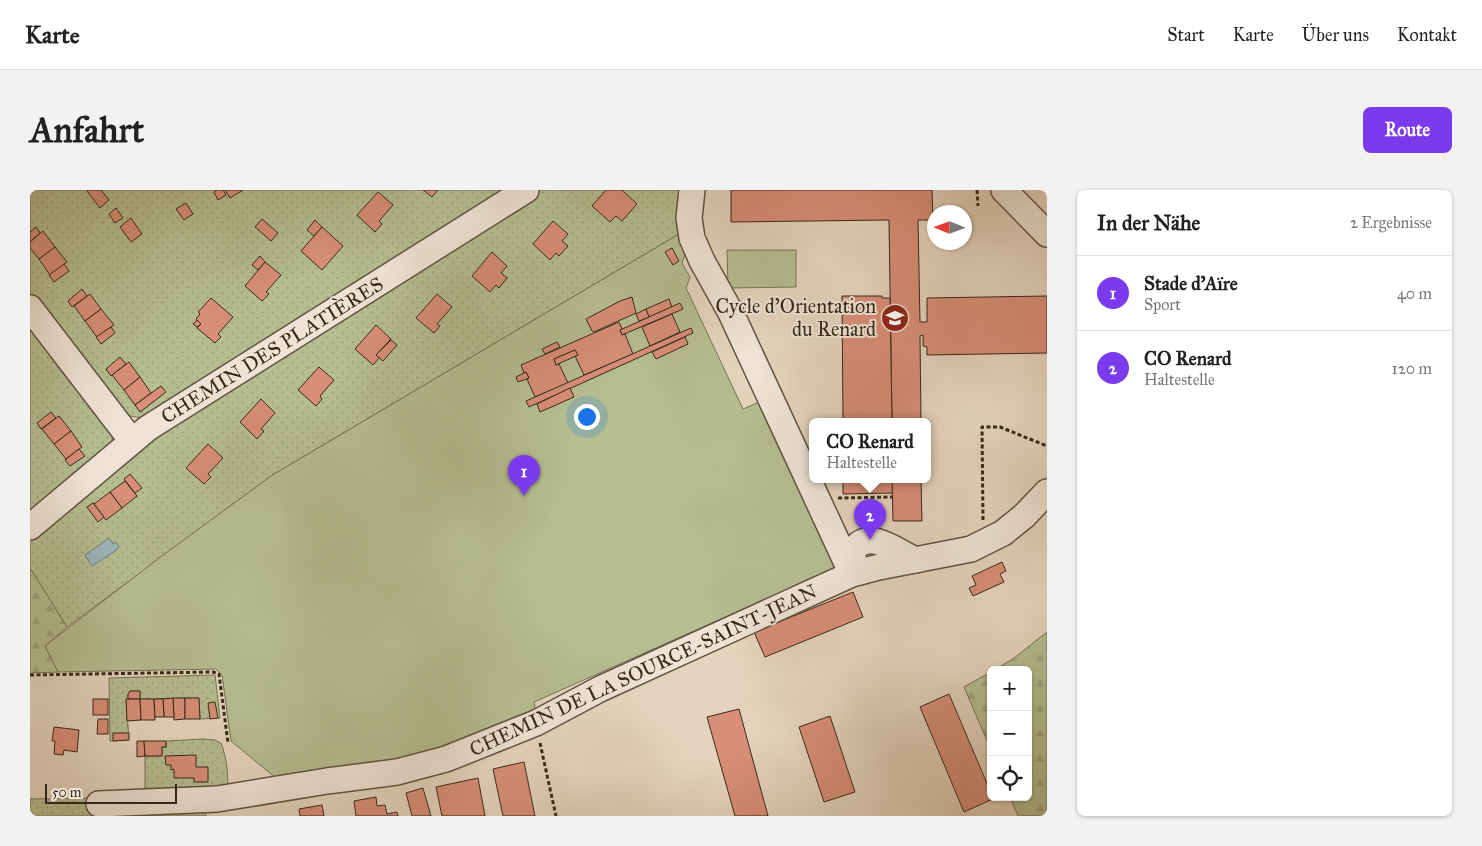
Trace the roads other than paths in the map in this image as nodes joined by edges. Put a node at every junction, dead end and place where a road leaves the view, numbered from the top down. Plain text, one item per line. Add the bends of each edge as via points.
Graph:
1 (526, 190) edge
2 (692, 190) edge
3 (1004, 190) edge
4 (1047, 234) edge
5 (30, 308) edge
6 (132, 441) junction
7 (809, 476) edge
8 (813, 483) edge
9 (1047, 492) edge
10 (30, 527) edge
11 (856, 573) junction
12 (99, 804) dead end

1 - 6 street, CHEMIN DES PLATIÈRES
2 - 7 street via 689,218 692,238
3 - 4 street
5 - 6 street
6 - 10 street, CHEMIN DES PLATIÈRES
8 - 11 street
9 - 11 street, CHEMIN DE LA SOURCE-SAINT-JEAN via 1024,516 988,542 971,549
11 - 12 street, CHEMIN DE LA SOURCE-SAINT-JEAN via 608,685 536,723 422,766 217,799

